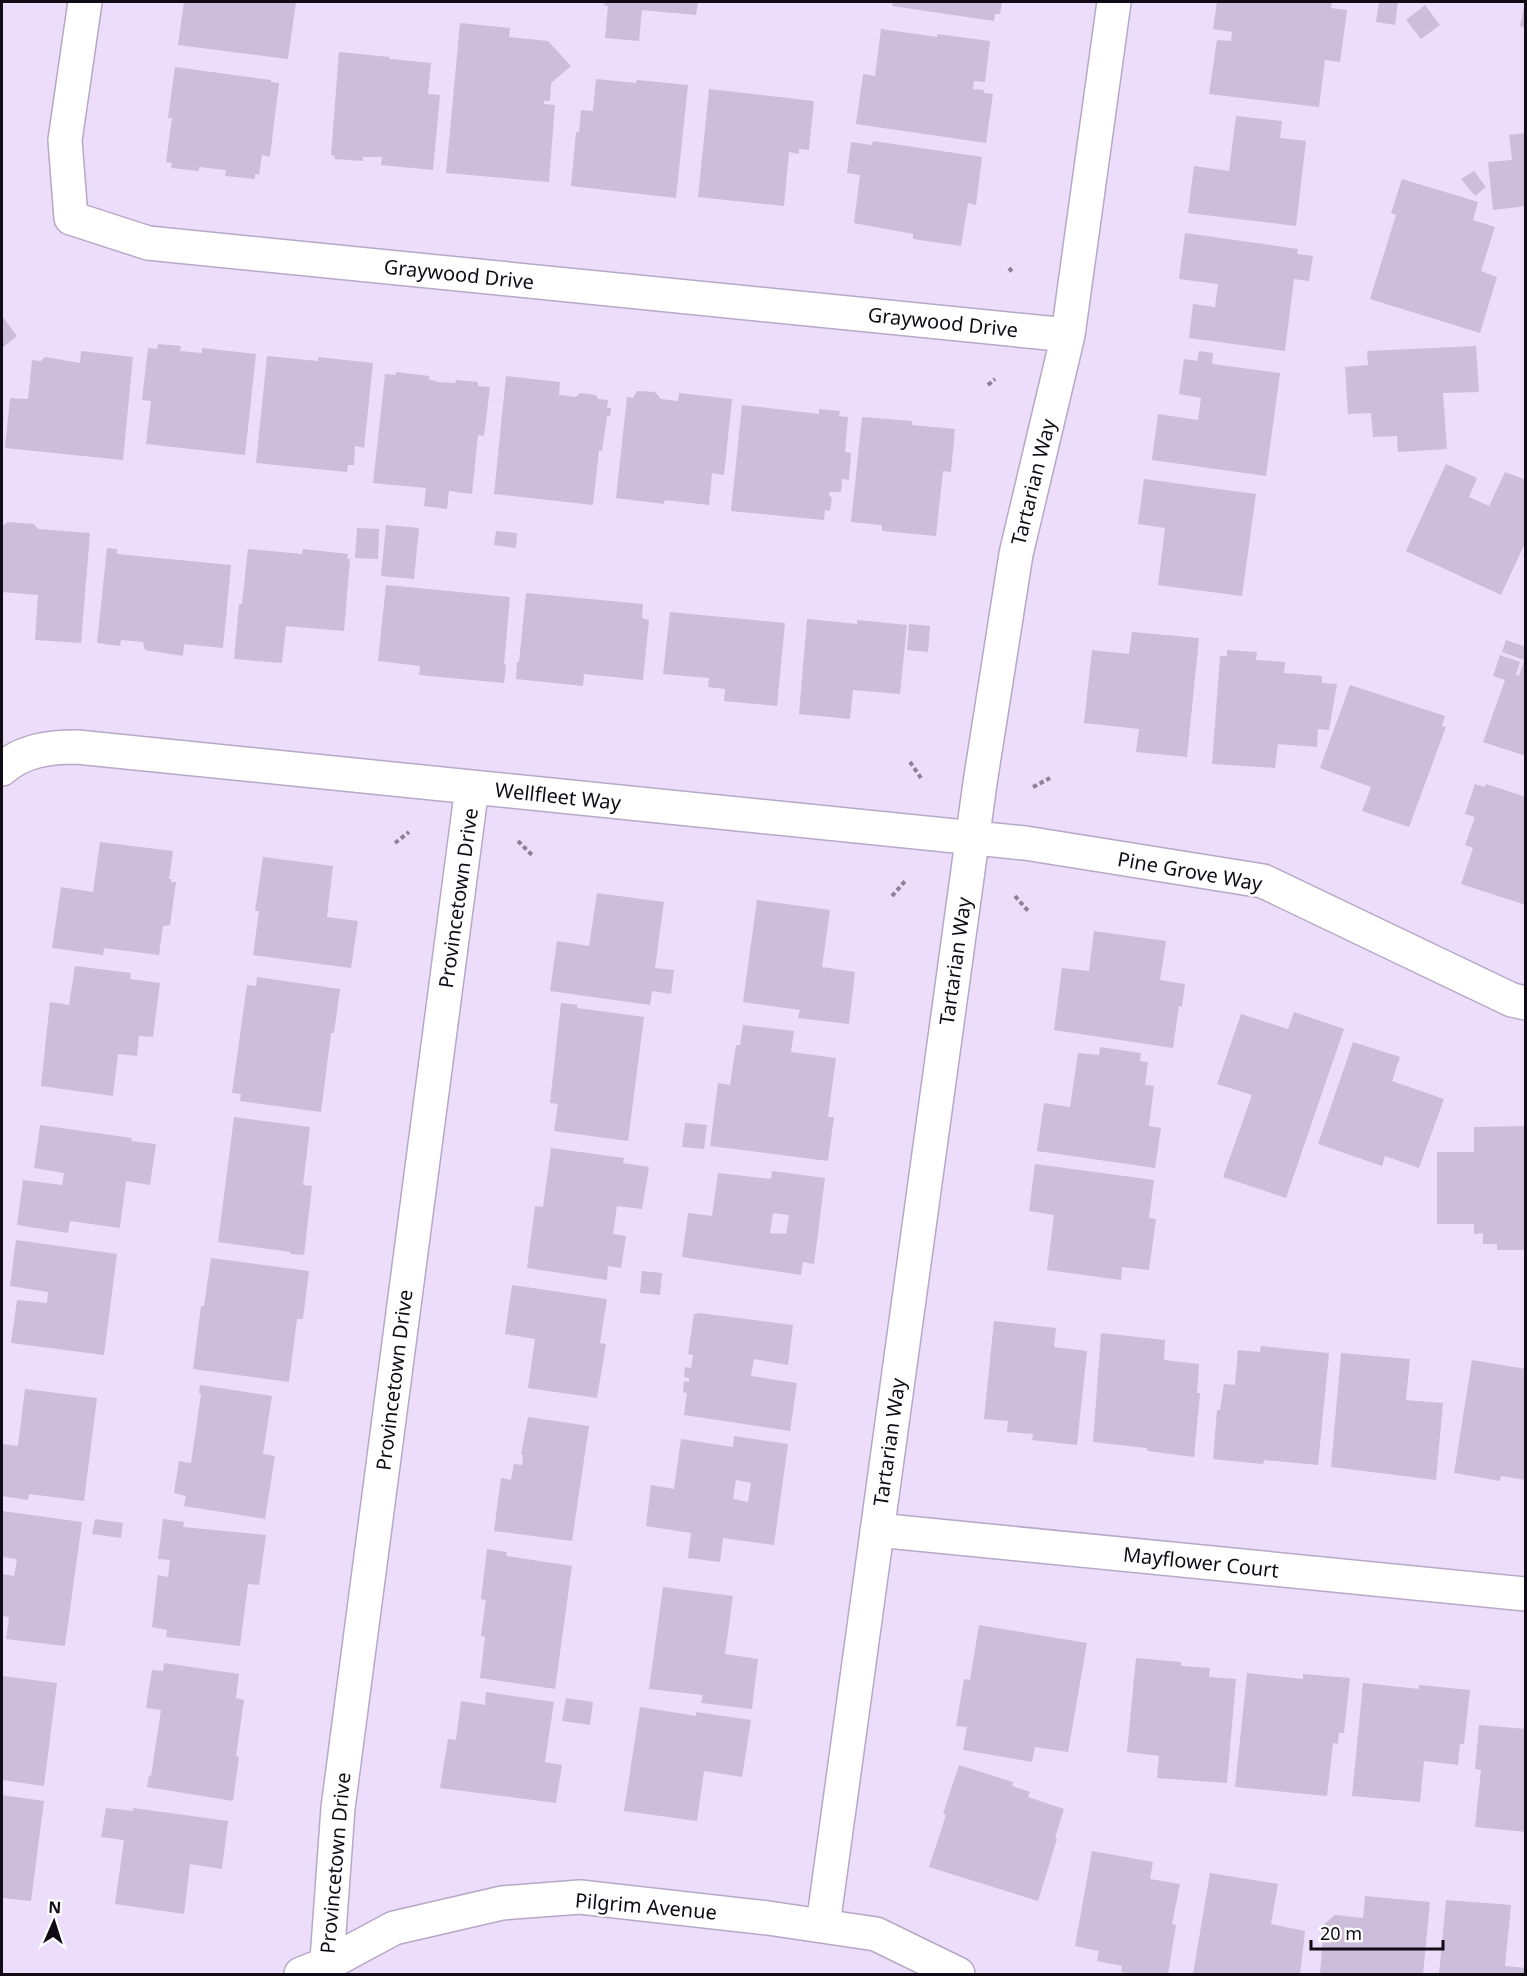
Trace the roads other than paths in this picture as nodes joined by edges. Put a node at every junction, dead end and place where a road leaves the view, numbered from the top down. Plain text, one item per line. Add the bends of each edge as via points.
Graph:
1 (85, 2) edge
2 (1114, 2) edge
3 (1068, 335) junction
4 (3, 768) edge
5 (472, 787) junction
6 (973, 838) junction
7 (1526, 1003) edge
8 (877, 1530) junction
9 (1526, 1594) edge
10 (823, 1925) junction
11 (318, 1971) edge
12 (958, 1974) edge

1 - 3 street, Graywood Drive via 66,140 71,218 148,243
2 - 3 street, Tartarian Way
3 - 6 street, Tartarian Way via 1016,554
4 - 5 street, Wellfleet Way via 26,753 51,747 77,747
5 - 6 street, Wellfleet Way
5 - 11 street, Provincetown Drive
6 - 7 street, Pine Grove Way via 1263,881 1512,1000
6 - 8 street, Tartarian Way
8 - 9 street, Mayflower Court
8 - 10 street, Tartarian Way
10 - 11 street, Pilgrim Avenue via 580,1897 502,1903 394,1928
10 - 12 street, Pilgrim Avenue via 876,1934

